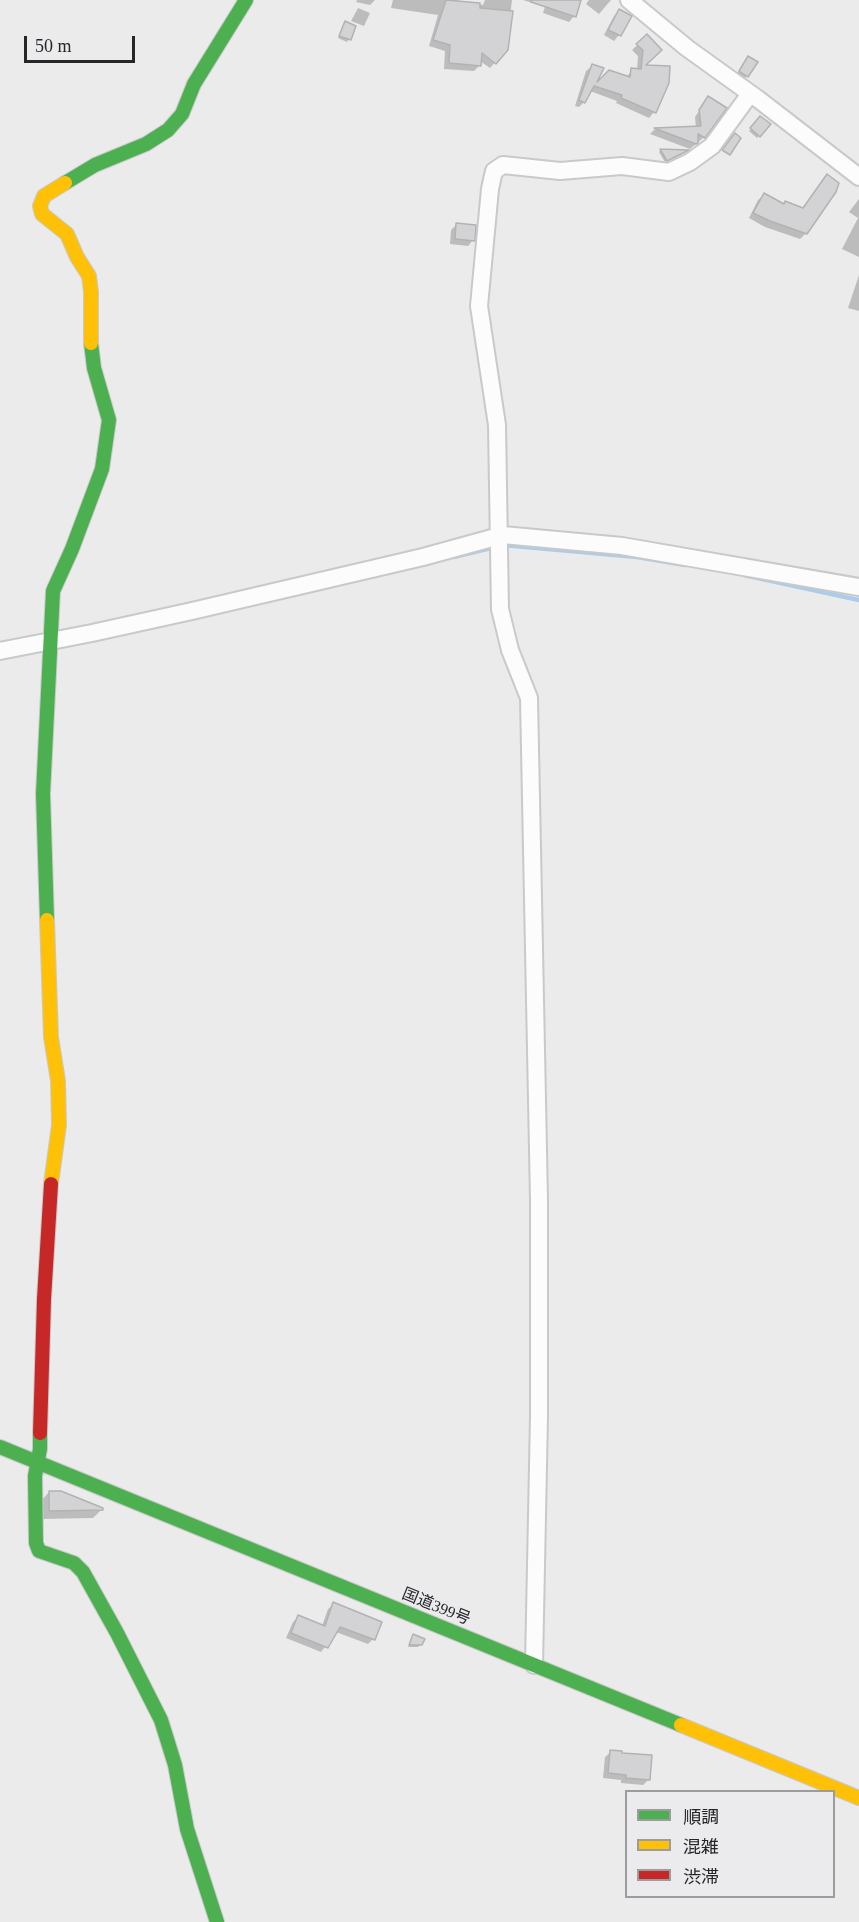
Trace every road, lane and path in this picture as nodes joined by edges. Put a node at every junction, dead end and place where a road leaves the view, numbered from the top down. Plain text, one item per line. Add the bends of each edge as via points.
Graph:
1 (246, 0) edge
2 (629, 0) edge
3 (750, 94) junction
4 (859, 177) edge
5 (498, 543) junction
6 (859, 587) edge
7 (49, 648) junction
8 (0, 651) edge
9 (0, 1447) edge
10 (37, 1462) junction
11 (534, 1665) junction
12 (859, 1798) edge
13 (217, 1922) edge

1 - 7 main road via 194,84 182,114 168,130 146,144 95,165 44,196 40,206 42,213 67,234 89,276 94,368 110,420 102,469 53,591
2 - 3 street
3 - 4 street
3 - 5 street via 712,146 669,172 622,166 560,171 503,165 494,171 480,306 497,425
5 - 6 street via 504,535 622,546
5 - 7 street via 423,557
5 - 11 street via 500,609 510,650 529,698 539,1212
7 - 8 street
7 - 10 main road via 43,794 51,1037 59,1125 50,1189
9 - 10 main road, 国道399号
10 - 11 main road, 国道399号
10 - 13 main road via 39,1551 74,1563 83,1572 161,1720 175,1765 187,1829
11 - 12 main road, 国道399号

